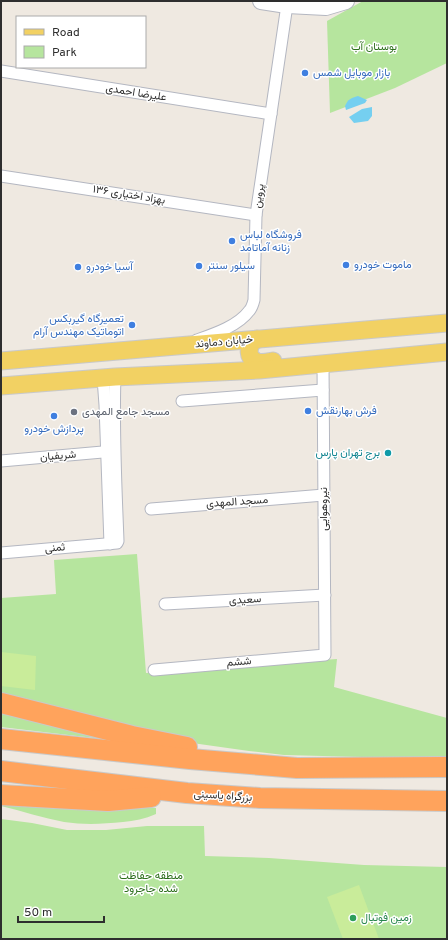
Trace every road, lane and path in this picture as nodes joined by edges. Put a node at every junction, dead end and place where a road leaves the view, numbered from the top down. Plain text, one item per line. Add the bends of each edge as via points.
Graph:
1 (261, 1) edge
2 (346, 1) edge
3 (287, 5) junction
4 (1, 71) edge
5 (271, 114) junction
6 (1, 176) edge
7 (256, 215) junction
8 (447, 323) edge
9 (257, 339) junction
10 (182, 345) junction
11 (447, 352) edge
12 (1, 361) edge
13 (330, 363) junction
14 (109, 377) junction
15 (1, 386) edge
16 (323, 390) junction
17 (182, 401) dead end
18 (110, 452) junction
19 (1, 461) edge
20 (324, 495) junction
21 (151, 509) dead end
22 (1, 553) edge
23 (325, 595) junction
24 (165, 604) dead end
25 (325, 655) joint
26 (154, 670) dead end
27 (1, 703) edge
28 (1, 739) edge
29 (447, 767) edge
30 (297, 768) junction
31 (1, 771) edge
32 (187, 793) junction
33 (1, 795) edge
34 (447, 801) edge

1 - 3 main road
2 - 3 main road via 326,7
3 - 5 street, پروین
4 - 5 street, علیرضا احمدی
5 - 7 street, پروین
6 - 7 street, بهزاد اختیاری ۱۳۶
7 - 10 street, پروین via 254,300 250,311 227,328
8 - 9 main road, خیابان دماوند
9 - 10 main road, خیابان دماوند
9 - 13 main road via 249,350 250,356 256,361 308,359
10 - 12 main road, خیابان دماوند
11 - 13 main road
13 - 14 main road via 259,370
13 - 16 street, نیروهوایی
14 - 15 main road
14 - 18 street
16 - 17 street
16 - 20 street, نیروهوایی
18 - 19 street, شریفیان
18 - 22 street, ثمنی via 117,543
20 - 21 street, مسجد المهدی
20 - 23 street, نیروهوایی
23 - 24 street, سعیدی
23 - 25 street, نیروهوایی
25 - 26 street, ششم
27 - 30 highway via 132,736
28 - 30 highway
29 - 30 highway
31 - 32 highway, بزرگراه یاسینی
32 - 33 highway via 108,801
32 - 34 highway, بزرگراه یاسینی via 260,798

